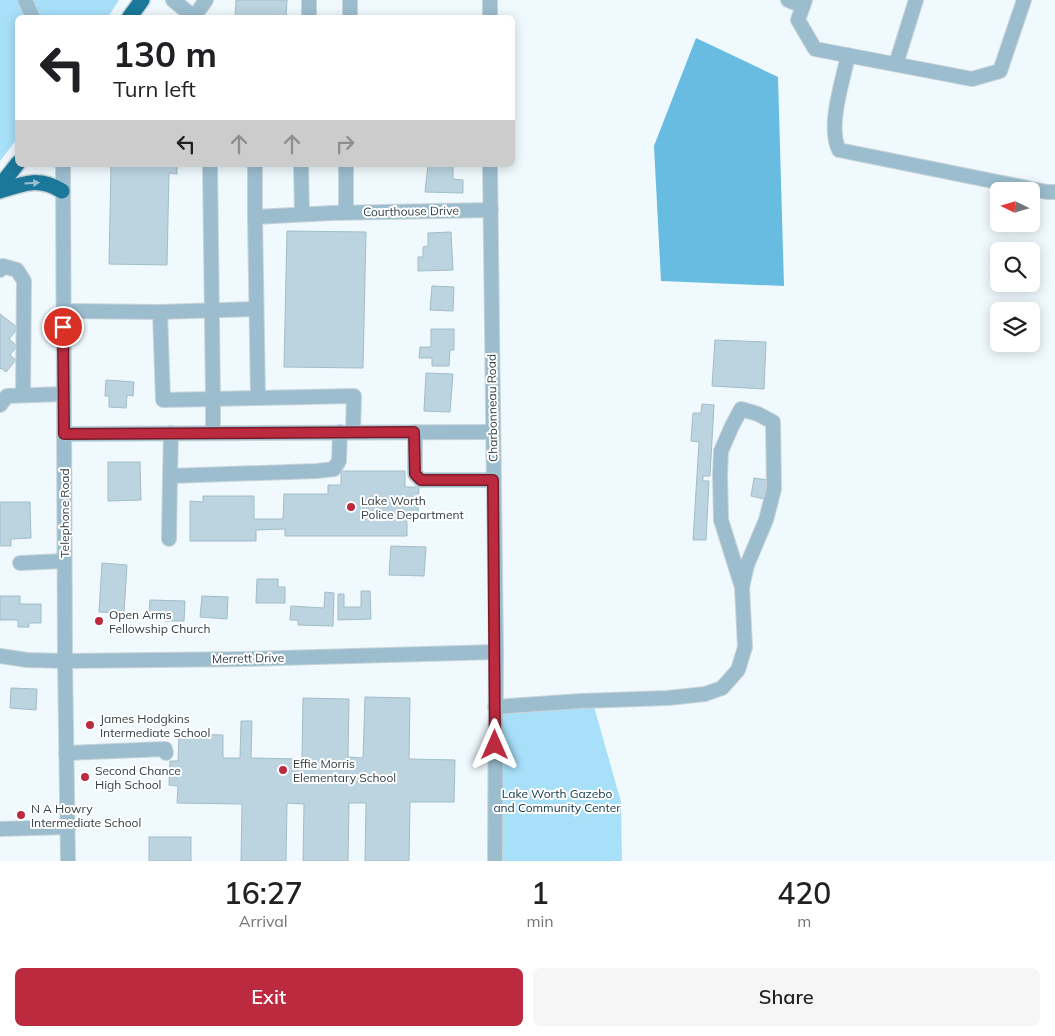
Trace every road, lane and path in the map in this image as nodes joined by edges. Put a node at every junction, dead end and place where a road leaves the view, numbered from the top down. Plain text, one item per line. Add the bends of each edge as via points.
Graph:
1 (25, 0) edge
2 (142, 0) edge
3 (173, 0) edge
4 (206, 0) edge
5 (309, 0) edge
6 (350, 0) edge
7 (490, 0) edge
8 (788, 0) edge
9 (916, 0) edge
10 (1024, 0) edge
11 (804, 3) edge
12 (32, 15) edge
13 (131, 15) edge
14 (192, 15) edge
15 (195, 15) edge
16 (309, 15) edge
17 (350, 15) edge
18 (490, 15) edge
19 (848, 55) junction
20 (896, 64) junction
21 (15, 167) edge
22 (63, 167) edge
23 (210, 167) edge
24 (255, 167) edge
25 (301, 167) edge
26 (346, 167) edge
27 (490, 167) edge
28 (0, 186) edge
29 (0, 190) edge
30 (62, 191) junction
31 (1055, 192) edge
32 (491, 210) junction
33 (346, 212) junction
34 (302, 214) junction
35 (255, 217) junction
36 (0, 270) edge
37 (256, 309) junction
38 (212, 310) junction
39 (63, 311) junction
40 (160, 312) junction
41 (63, 394) junction
42 (23, 395) junction
43 (213, 398) junction
44 (258, 398) junction
45 (0, 405) edge
46 (346, 432) junction
47 (414, 432) junction
48 (492, 432) junction
49 (171, 433) junction
50 (213, 433) junction
51 (64, 434) junction
52 (170, 476) junction
53 (493, 480) junction
54 (168, 539) dead end
55 (64, 561) junction
56 (20, 563) dead end
57 (742, 587) junction
58 (496, 652) junction
59 (0, 656) edge
60 (64, 661) junction
61 (495, 707) junction
62 (66, 753) junction
63 (166, 753) dead end
64 (68, 827) junction
65 (0, 828) edge
66 (68, 861) edge
67 (496, 861) edge

1 - 12 street
2 - 13 highway
3 - 14 street
4 - 15 street
5 - 16 street
6 - 17 street
7 - 18 street
8 - 11 street
9 - 20 street
10 - 20 street via 1000,71 972,78
11 - 19 street via 798,20 815,48
19 - 20 street
19 - 31 street via 835,125 835,142 839,150
21 - 28 highway
22 - 30 street, Telephone Road
23 - 38 street
24 - 35 street
25 - 34 street
26 - 33 street
27 - 32 street, Charbonneau Road
29 -> 30 highway via 35,182 50,184
30 - 39 street, Telephone Road
32 - 33 street, Courthouse Drive
32 - 48 street, Charbonneau Road
33 - 34 street, Courthouse Drive
34 - 35 street, Courthouse Drive
35 - 37 street
36 - 42 street via 3,266 17,270 24,282
37 - 38 street
37 - 44 street
38 - 40 street
38 - 43 street
39 - 40 street
39 - 41 street, Telephone Road
40 - 43 street via 163,400
41 - 42 street
41 - 51 street, Telephone Road
42 - 45 street via 7,396
43 - 44 street
43 - 50 street
44 - 46 street via 354,396
46 - 47 street
46 - 50 street
46 - 52 street via 334,469
47 - 48 street
47 - 53 street via 415,474 421,480
48 - 53 street, Charbonneau Road
49 - 50 street
49 - 51 street
49 - 52 street
51 - 55 street, Telephone Road
52 - 54 street
53 - 58 street, Charbonneau Road
55 - 56 street
55 - 60 street, Telephone Road
57 - 57 street via 774,489 774,461 773,422 741,410 721,451 720,475 721,520
57 - 61 street via 745,647 738,670 722,688 706,694 668,698
58 - 60 street, Merrett Drive
58 - 61 street, Charbonneau Road
59 - 60 street, Merrett Drive
60 - 62 street, Telephone Road
61 - 67 street, Charbonneau Road
62 - 63 street via 165,749
62 - 64 street, Telephone Road
64 - 65 street
64 - 66 street, Telephone Road

